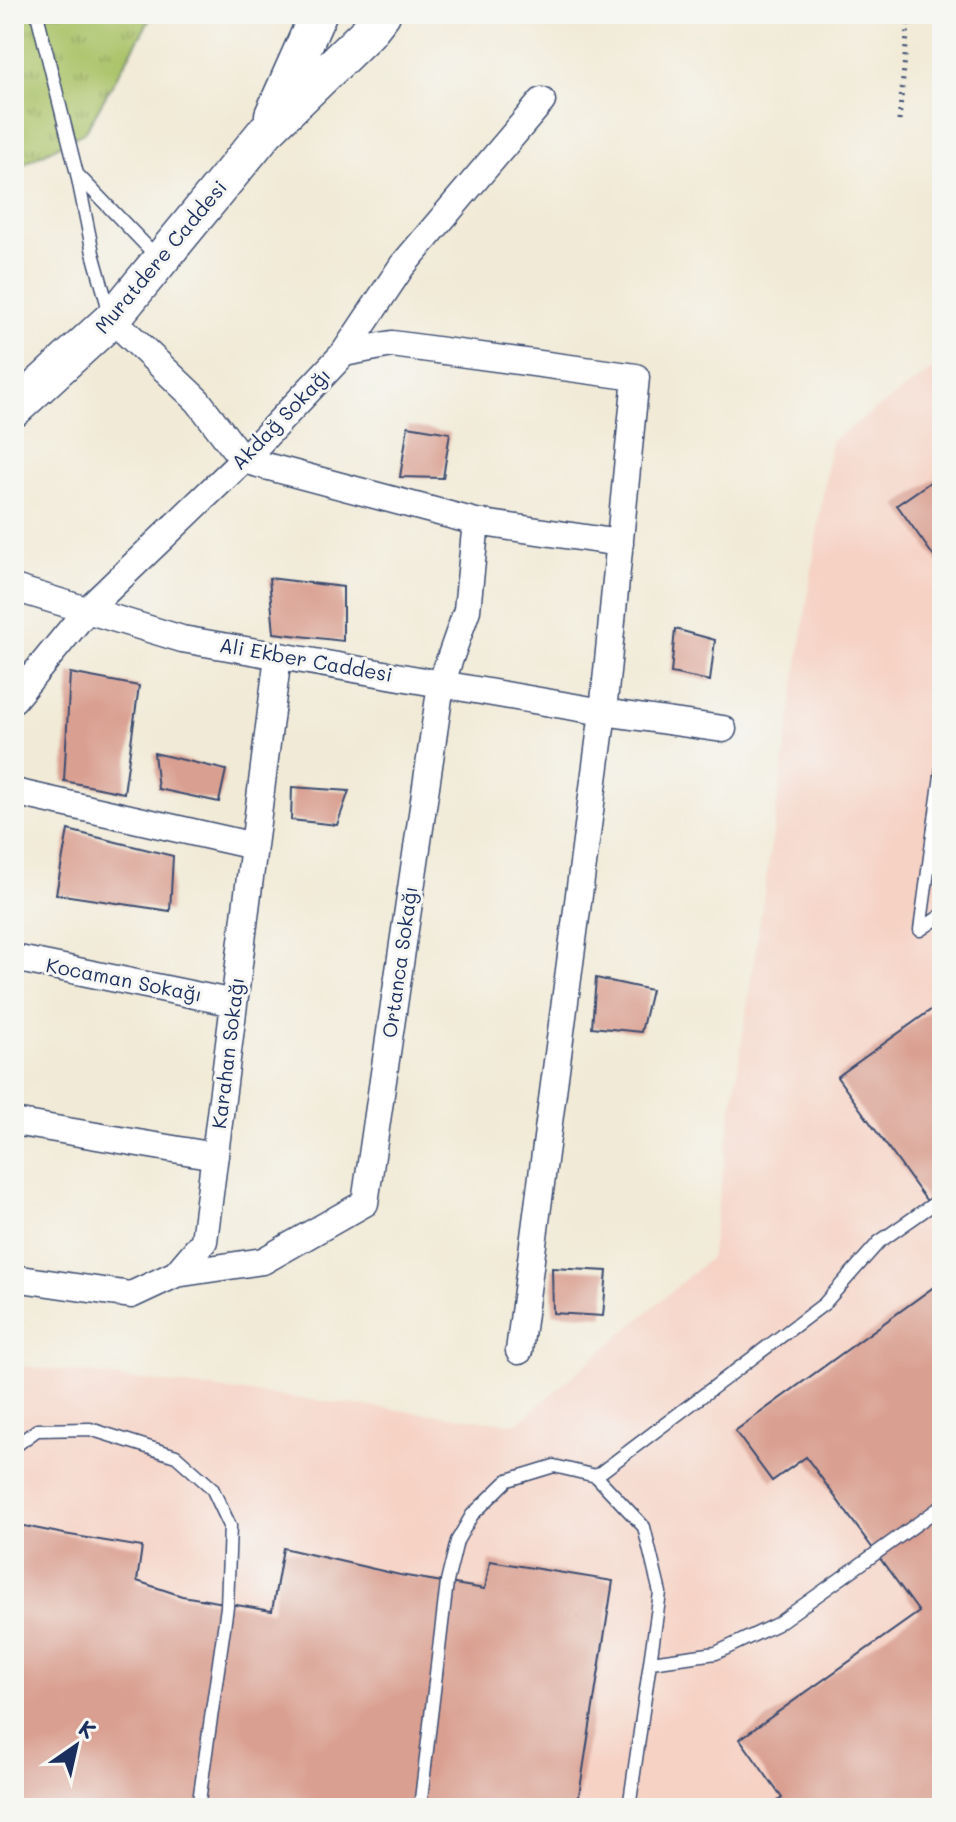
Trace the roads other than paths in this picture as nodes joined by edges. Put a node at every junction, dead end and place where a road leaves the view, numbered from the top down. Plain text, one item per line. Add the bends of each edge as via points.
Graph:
1 (37, 14) edge
2 (318, 14) edge
3 (382, 14) edge
4 (542, 101) dead end
5 (266, 131) junction
6 (77, 174) junction
7 (161, 260) junction
8 (112, 319) junction
9 (344, 353) junction
10 (14, 409) edge
11 (243, 460) junction
12 (476, 522) junction
13 (620, 543) junction
14 (14, 588) edge
15 (87, 610) junction
16 (278, 656) junction
17 (441, 684) junction
18 (14, 699) edge
19 (603, 712) junction
20 (723, 729) dead end
21 (942, 768) edge
22 (14, 792) edge
23 (254, 846) junction
24 (942, 915) edge
25 (14, 958) edge
26 (234, 1003) junction
27 (14, 1122) edge
28 (215, 1156) junction
29 (942, 1198) edge
30 (176, 1274) junction
31 (14, 1278) edge
32 (519, 1351) dead end
33 (14, 1447) edge
34 (596, 1476) junction
35 (942, 1506) edge
36 (651, 1662) junction
37 (198, 1808) edge
38 (420, 1808) edge
39 (629, 1808) edge

1 - 6 lane
2 - 5 main road, Muratdere Caddesi
3 - 5 main road, Muratdere Caddesi
4 - 9 street via 402,266
5 - 7 main road, Muratdere Caddesi
6 - 7 lane
6 - 8 lane
7 - 8 main road, Muratdere Caddesi
8 - 10 main road, Muratdere Caddesi
8 - 11 street via 198,401
9 - 11 street, Akdağ Sokağı
9 - 13 street, Akdağ Sokağı via 392,344 636,377
11 - 12 street
11 - 15 street, Akdağ Sokağı
12 - 13 street
12 - 17 street, Ortanca Sokağı via 467,610
13 - 19 street
14 - 15 street, Ali Ekber Caddesi
15 - 16 street, Ali Ekber Caddesi via 182,639
15 - 18 street, Akdağ Sokağı
16 - 17 street, Ali Ekber Caddesi
16 - 23 street, Karahan Sokağı
17 - 19 street, Ali Ekber Caddesi
17 - 30 street, Ortanca Sokağı via 365,1203 263,1261
19 - 20 street, Ali Ekber Caddesi
19 - 32 street
21 - 24 lane via 920,930
22 - 23 street
23 - 26 street, Karahan Sokağı
25 - 26 street, Kocaman Sokağı
26 - 28 street, Karahan Sokağı
27 - 28 street
28 - 30 street, Karahan Sokağı via 204,1241
29 - 34 lane via 879,1242 824,1304
30 - 31 street, Karahan Sokağı via 131,1295
33 - 37 lane via 37,1430 90,1429 176,1456 212,1488 230,1526 228,1594
34 - 36 lane via 644,1527 660,1593
34 - 38 lane via 554,1466 508,1480 472,1515 457,1541 447,1582
35 - 36 lane via 777,1624 716,1653
36 - 39 lane

